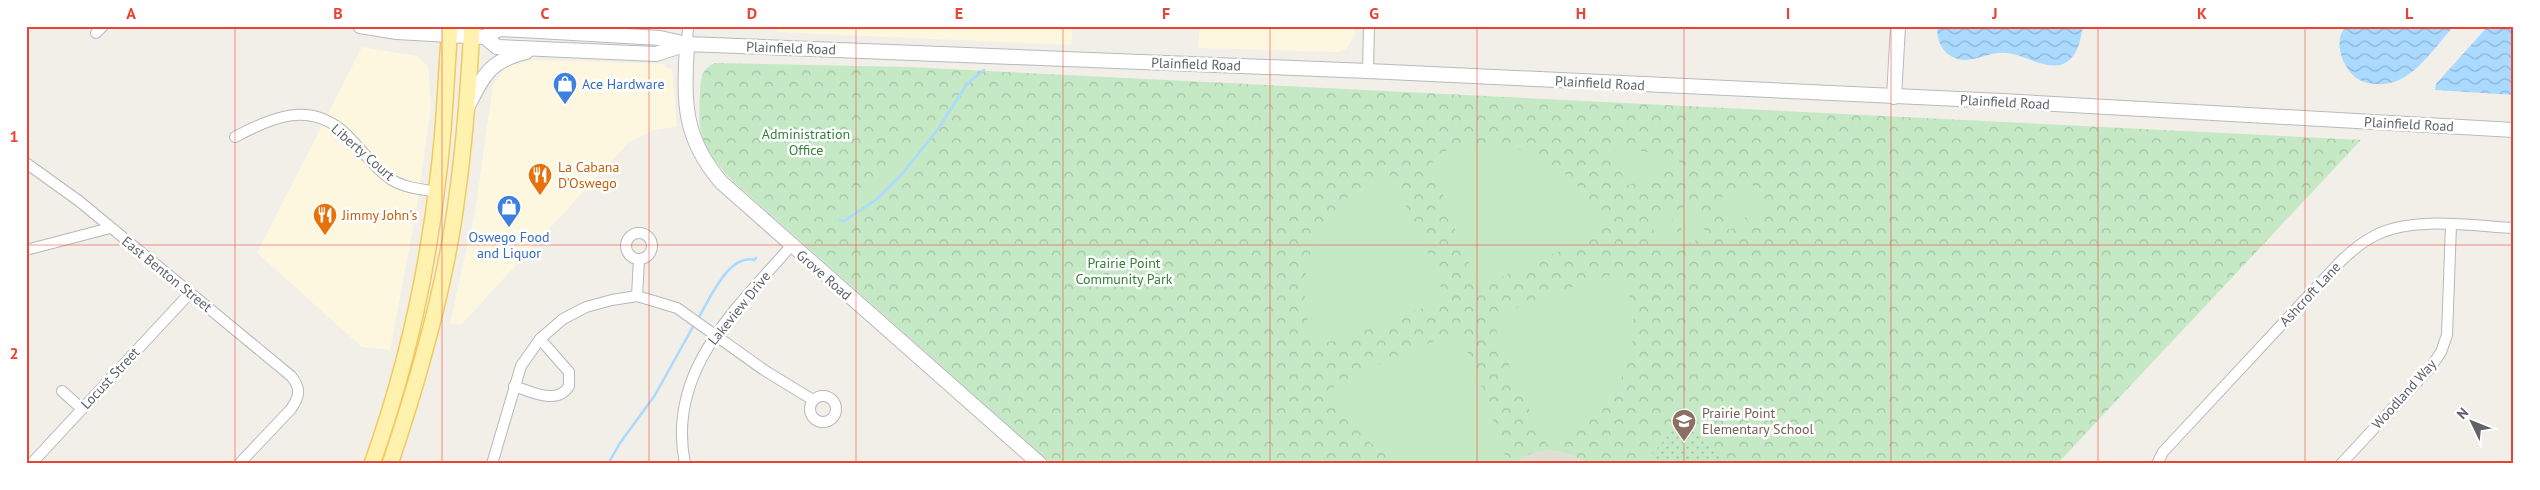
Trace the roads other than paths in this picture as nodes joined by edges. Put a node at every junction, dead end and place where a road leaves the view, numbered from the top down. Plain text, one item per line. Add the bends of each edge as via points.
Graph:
1 (360, 26) edge
2 (688, 26) edge
3 (1369, 26) edge
4 (1898, 26) edge
5 (534, 29) edge
6 (450, 30) edge
7 (477, 33) edge
8 (687, 44) junction
9 (540, 49) junction
10 (1368, 70) junction
11 (1894, 97) junction
12 (465, 113) junction
13 (2514, 130) edge
14 (235, 137) dead end
15 (26, 163) edge
16 (437, 192) junction
17 (2451, 225) junction
18 (110, 228) junction
19 (2514, 228) edge
20 (791, 246) junction
21 (26, 250) edge
22 (639, 259) dead end
23 (190, 293) junction
24 (637, 296) junction
25 (715, 333) junction
26 (540, 338) junction
27 (514, 386) junction
28 (62, 391) dead end
29 (813, 400) dead end
30 (82, 409) junction
31 (31, 464) edge
32 (239, 464) edge
33 (372, 464) edge
34 (390, 464) edge
35 (492, 464) edge
36 (685, 464) edge
37 (1040, 464) edge
38 (2156, 464) edge
39 (2340, 464) edge

1 - 6 main road via 398,32
2 - 8 street
3 - 10 street
4 - 11 main road
5 - 7 main road, Plainfield Road
5 - 8 main road, Plainfield Road via 660,38
6 - 7 main road
6 - 16 main road
7 - 9 main road, Plainfield Road via 497,46
7 - 12 main road
8 - 9 main road, Plainfield Road via 656,54
8 - 10 main road, Plainfield Road
8 - 20 main road, Grove Road via 685,111 700,153 721,182
9 - 12 main road via 510,56 492,67 481,80
10 - 11 main road, Plainfield Road
11 - 13 main road, Plainfield Road
12 - 34 main road via 457,197 440,285 417,378
14 - 16 street, Liberty Court via 258,124 285,115 306,114 330,122 345,133 390,179 405,186
15 - 18 street, East Benton Street
16 - 33 main road via 416,314
17 - 19 street, Ashcroft Lane
17 - 38 street, Ashcroft Lane via 2399,226 2356,247 2162,452
17 - 39 street, Woodland Way via 2447,335 2441,352 2431,367
18 - 21 street
18 - 23 street, East Benton Street
20 - 25 street, Lakeview Drive
20 - 37 main road, Grove Road
22 - 24 street
23 - 30 street, Locust Street
23 - 32 street, East Benton Street via 298,383 298,399
24 - 25 street via 677,308
24 - 26 street via 586,307 563,319
25 - 29 street via 764,370
25 - 36 street, Lakeview Drive via 696,367 685,400 682,434
26 - 27 street via 521,366
26 - 27 street via 569,372 567,390 556,396 547,396
27 - 35 street
28 - 30 street
30 - 31 street, Locust Street

